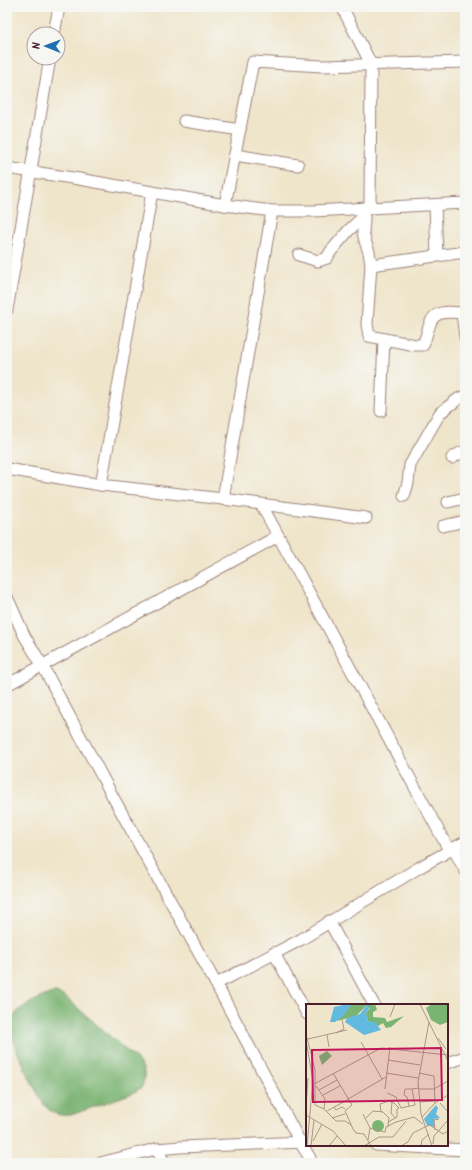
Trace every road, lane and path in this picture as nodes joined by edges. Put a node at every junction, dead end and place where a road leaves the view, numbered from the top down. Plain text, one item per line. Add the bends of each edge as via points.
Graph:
1 (59, 7) edge
2 (342, 7) edge
3 (55, 26) edge
4 (465, 62) edge
5 (371, 64) junction
6 (49, 66) edge
7 (184, 121) dead end
8 (240, 130) junction
9 (235, 155) junction
10 (298, 165) dead end
11 (7, 168) edge
12 (32, 171) junction
13 (152, 192) junction
14 (465, 204) edge
15 (225, 205) junction
16 (435, 205) junction
17 (272, 211) junction
18 (366, 211) junction
19 (465, 252) edge
20 (299, 255) dead end
21 (437, 256) junction
22 (371, 265) junction
23 (7, 310) edge
24 (464, 313) edge
25 (465, 337) edge
26 (384, 339) junction
27 (465, 396) edge
28 (381, 411) dead end
29 (465, 452) edge
30 (452, 458) dead end
31 (7, 469) edge
32 (101, 485) junction
33 (404, 496) dead end
34 (465, 498) edge
35 (223, 499) junction
36 (448, 502) dead end
37 (261, 504) junction
38 (366, 518) dead end
39 (465, 521) edge
40 (443, 526) dead end
41 (278, 536) junction
42 (7, 597) edge
43 (42, 665) junction
44 (7, 685) edge
45 (465, 842) edge
46 (451, 849) junction
47 (465, 870) edge
48 (329, 921) junction
49 (274, 953) junction
50 (216, 984) junction
51 (373, 1004) edge
52 (306, 1012) edge
53 (465, 1058) edge
54 (448, 1063) edge
55 (304, 1142) edge
56 (394, 1146) edge
57 (156, 1150) junction
58 (465, 1150) edge
59 (310, 1158) dead end
60 (100, 1163) edge
61 (165, 1163) edge

1 - 3 street
2 - 5 street
4 - 5 street
5 - 8 street via 322,66 253,62
5 - 18 street
6 - 12 street
7 - 8 street
8 - 9 street
9 - 10 street
9 - 15 street
11 - 12 street
12 - 13 street
12 - 23 street
13 - 15 street
13 - 32 street
14 - 16 street
15 - 17 street
16 - 18 street
16 - 21 street
17 - 18 street
17 - 35 street
18 - 20 street via 327,258 318,260
18 - 22 street via 363,232
19 - 21 street
21 - 22 street
22 - 26 street via 368,330 370,336
24 - 25 street
24 - 26 street via 450,312 434,316 422,345 415,346
26 - 28 street
27 - 33 street via 440,414 410,465
29 - 30 street
31 - 32 street
32 - 35 street
34 - 36 street
35 - 37 street
37 - 38 street
37 - 41 street
39 - 40 street
41 - 43 street
41 - 46 street
42 - 43 street via 24,635
43 - 44 street
43 - 50 street
45 - 46 street
46 - 47 street
46 - 48 street
48 - 49 street
48 - 51 street
49 - 50 street
49 - 52 street
50 - 55 street
53 - 54 street
55 - 57 street
55 - 59 street
56 - 58 street
57 - 60 street
57 - 61 street

